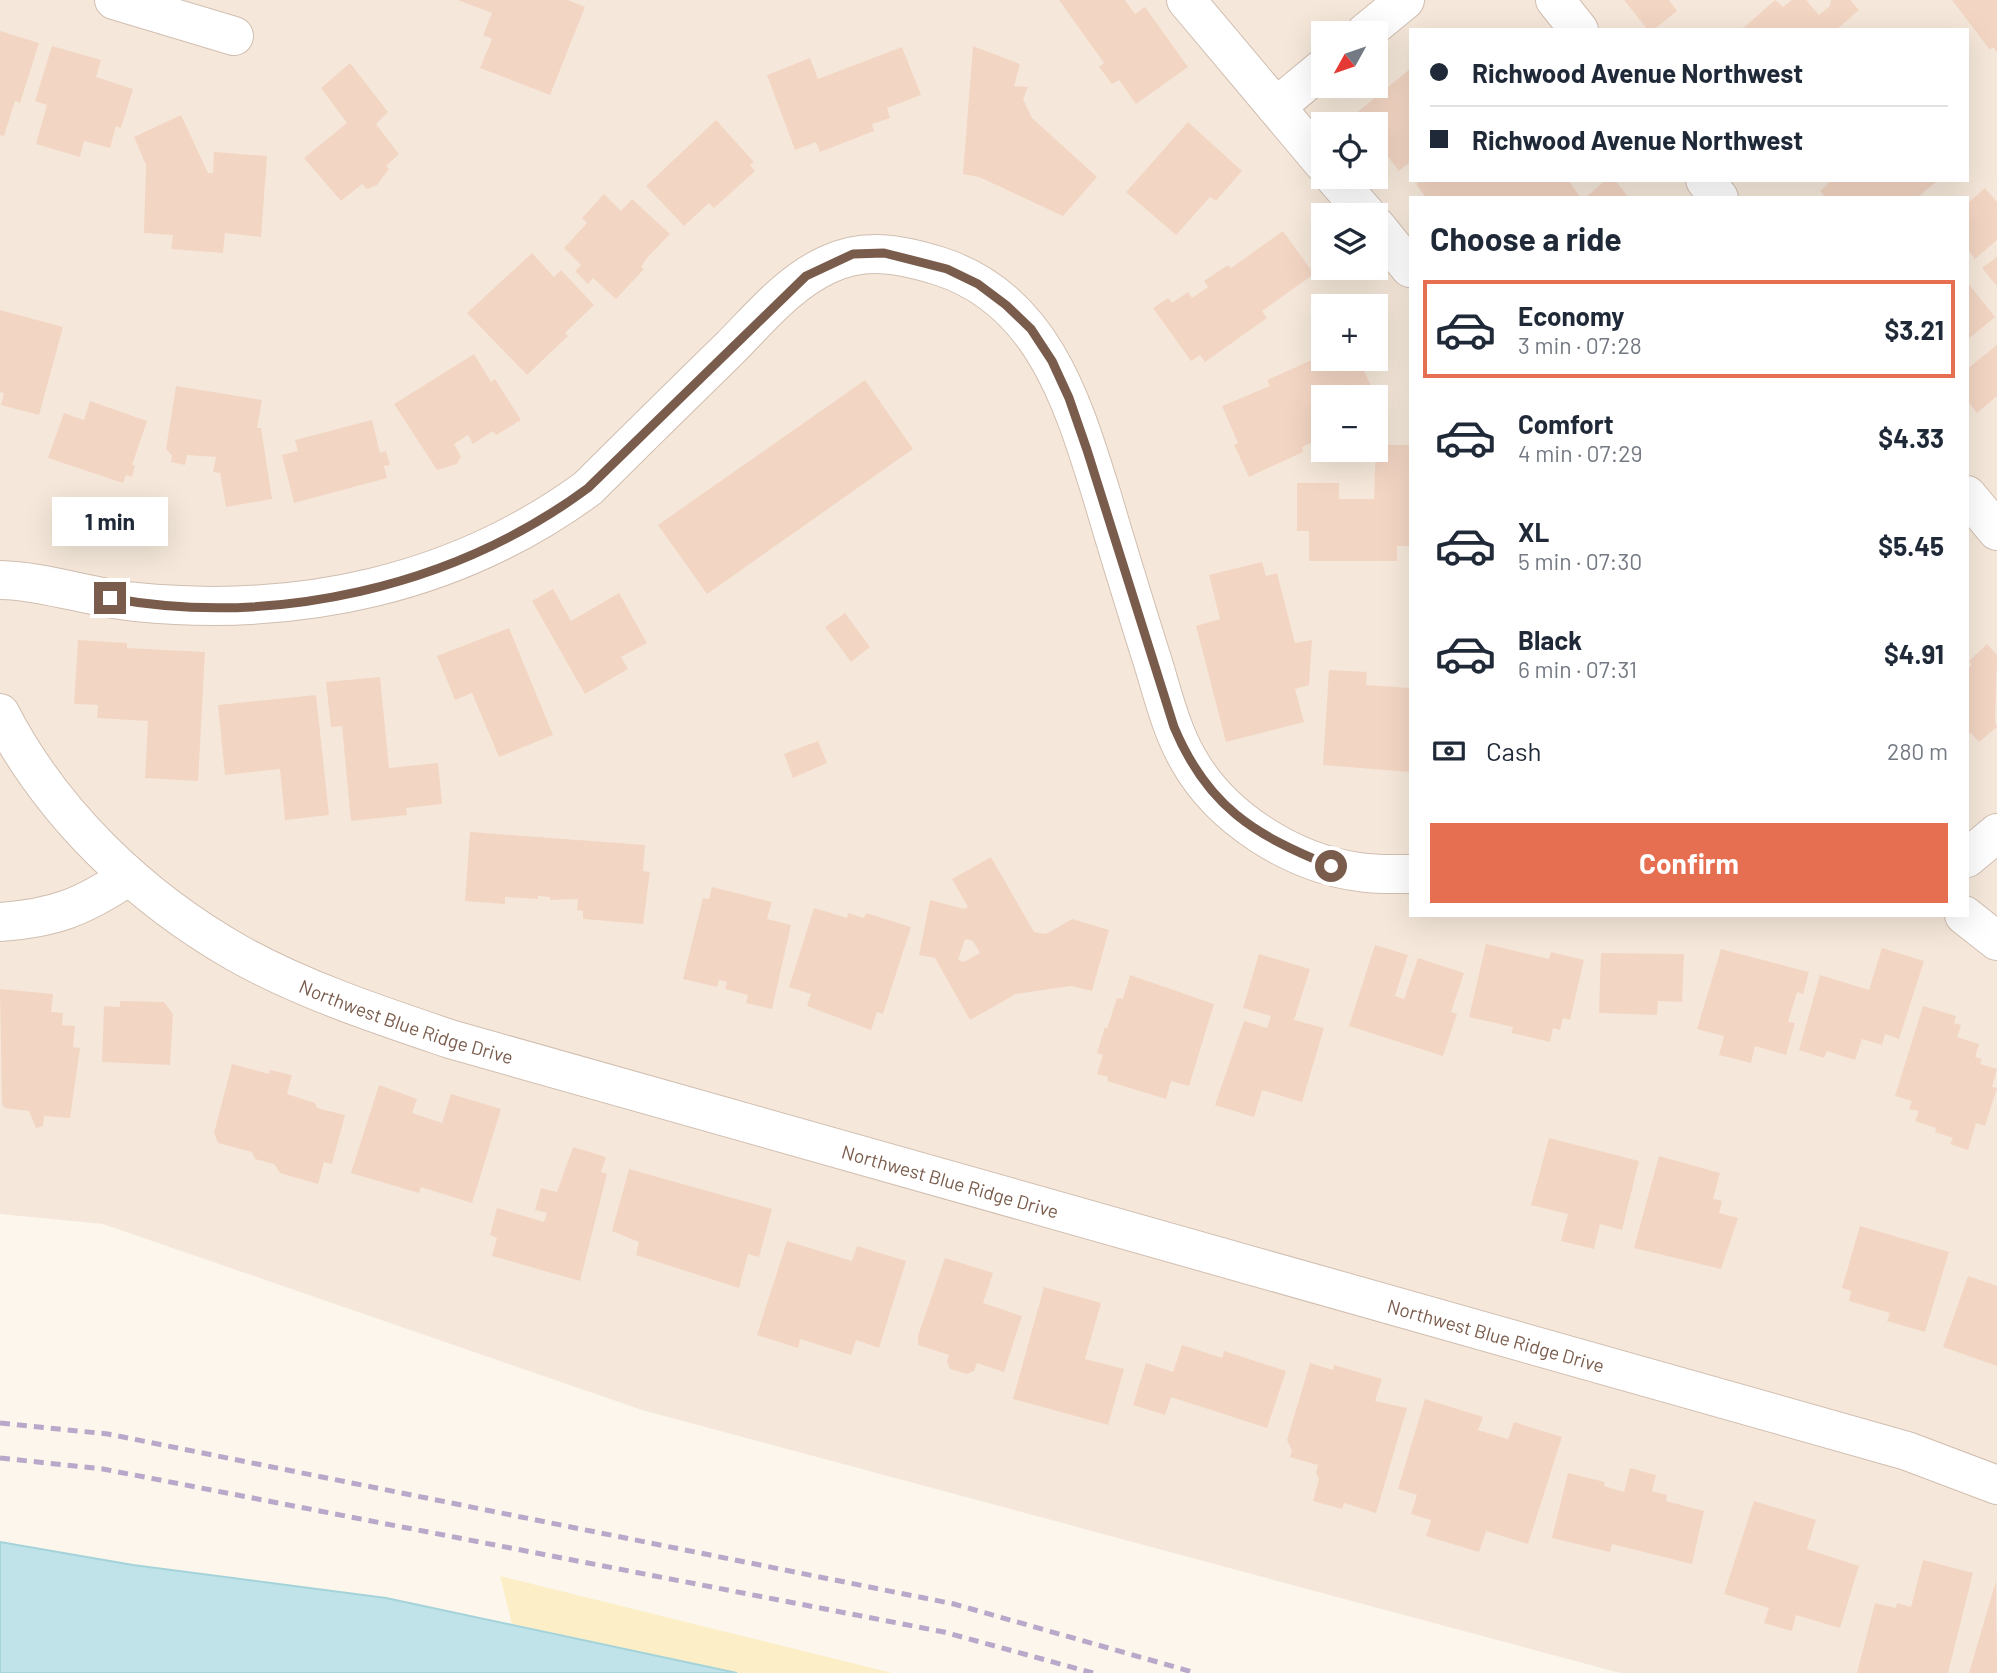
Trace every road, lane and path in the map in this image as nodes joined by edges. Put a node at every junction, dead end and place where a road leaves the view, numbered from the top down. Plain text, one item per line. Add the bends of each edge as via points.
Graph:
1 (114, 0) edge
2 (1186, 0) edge
3 (1405, 0) edge
4 (1555, 0) edge
5 (1380, 21) edge
6 (1577, 28) edge
7 (234, 36) dead end
8 (1311, 78) edge
9 (1276, 107) junction
10 (1311, 149) edge
11 (1707, 182) edge
12 (1345, 189) edge
13 (1717, 196) edge
14 (1357, 203) edge
15 (1388, 241) edge
16 (1409, 267) edge
17 (1969, 497) edge
18 (1997, 531) edge
19 (0, 580) edge
20 (0, 713) edge
21 (1997, 833) edge
22 (1969, 856) edge
23 (1409, 874) edge
24 (129, 876) junction
25 (1967, 917) edge
26 (0, 922) edge
27 (1997, 941) edge
28 (1997, 1485) edge

1 - 7 street
2 - 9 street
3 - 5 street
4 - 6 street
8 - 9 street
9 - 10 street
11 - 13 street
12 - 14 street
15 - 16 street
17 - 18 street
19 - 23 street via 132,602 228,606 296,602 356,591 458,563 532,525 588,488 806,276 853,254 914,258 957,274 1006,305 1031,329 1052,361 1087,450 1174,727 1203,783 1222,804 1278,844 1360,873
20 - 24 street, Northwest Blue Ridge Drive via 37,774
21 - 22 street
24 - 26 street via 68,912
24 - 28 street, Northwest Blue Ridge Drive via 238,954 344,1001 450,1039 1908,1451
25 - 27 street

